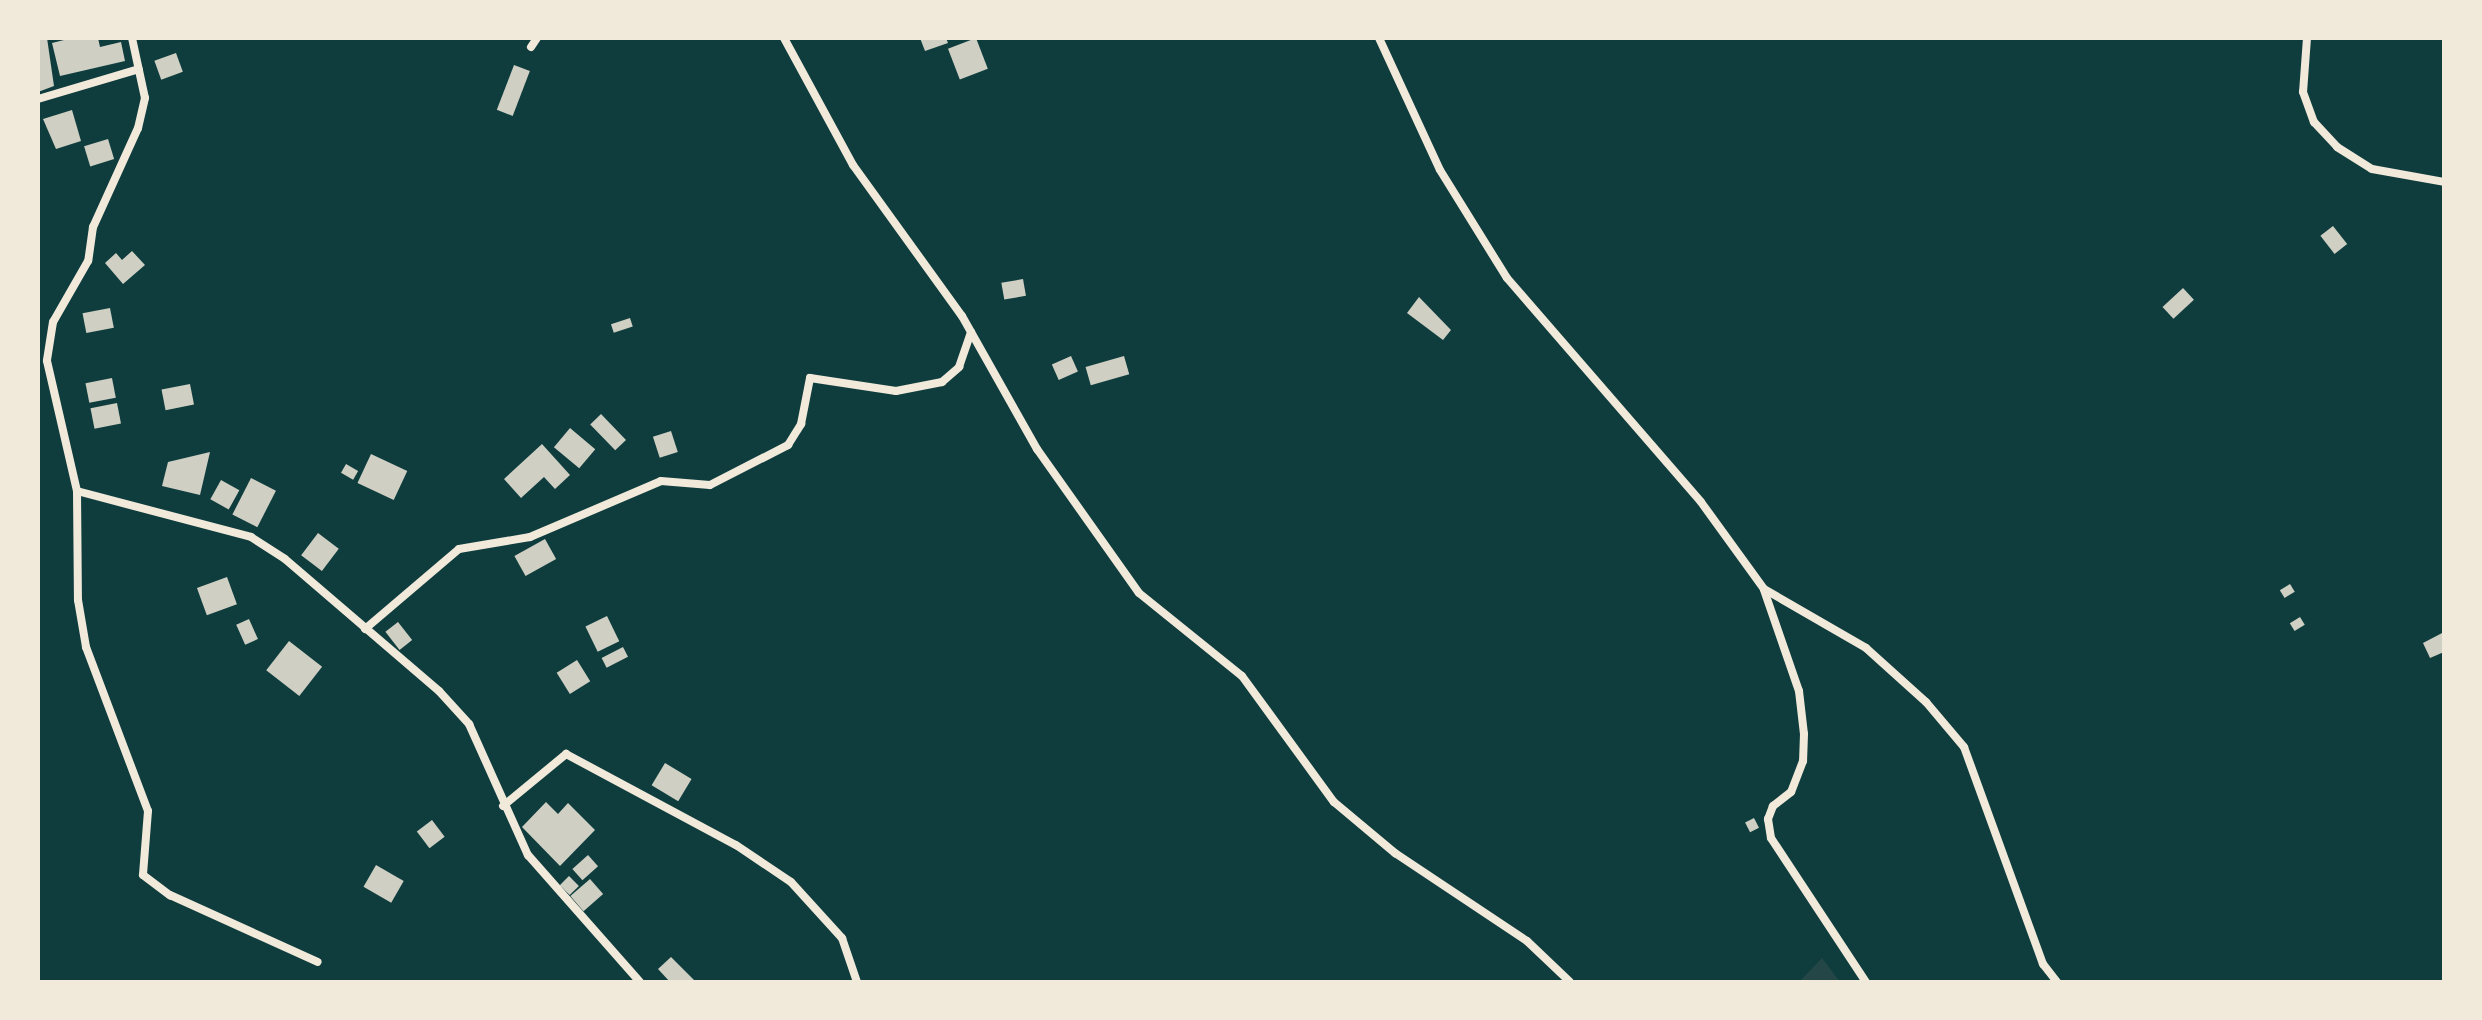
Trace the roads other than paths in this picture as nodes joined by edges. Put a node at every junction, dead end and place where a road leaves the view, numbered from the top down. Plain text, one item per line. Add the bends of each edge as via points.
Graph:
1 (132, 38) edge
2 (537, 38) edge
3 (784, 38) edge
4 (1379, 38) edge
5 (2307, 38) edge
6 (531, 47) dead end
7 (139, 69) junction
8 (38, 99) edge
9 (2444, 182) edge
10 (971, 331) junction
11 (77, 491) junction
12 (1764, 589) junction
13 (365, 629) junction
14 (503, 806) junction
15 (318, 962) dead end
16 (640, 982) edge
17 (857, 982) edge
18 (1570, 982) edge
19 (1866, 982) edge
20 (2057, 982) edge

1 - 7 street
2 - 6 street
3 - 10 street via 853,165
4 - 12 street via 1440,170 1507,278 1701,502
5 - 9 street via 2303,92 2314,122 2337,147 2372,169
7 - 8 street
7 - 11 street via 145,98 138,128 93,227 88,261 53,322 47,361
10 - 13 street via 959,367 942,382 896,391 810,378 801,424 788,445 710,485 661,481 530,537 459,549
10 - 18 street via 1037,449 1139,593 1242,676 1334,802 1395,853 1527,941
11 - 13 street via 251,537 285,559
11 - 15 street via 78,600 86,647 148,811 143,875 170,895
12 - 19 street via 1799,691 1804,734 1803,761 1791,792 1773,806 1768,819 1771,838
12 - 20 street via 1866,648 1926,702 1964,747 2043,964
13 - 14 street via 439,691 469,724
14 - 16 street via 528,855
14 - 17 street via 566,754 736,845 791,882 842,938

